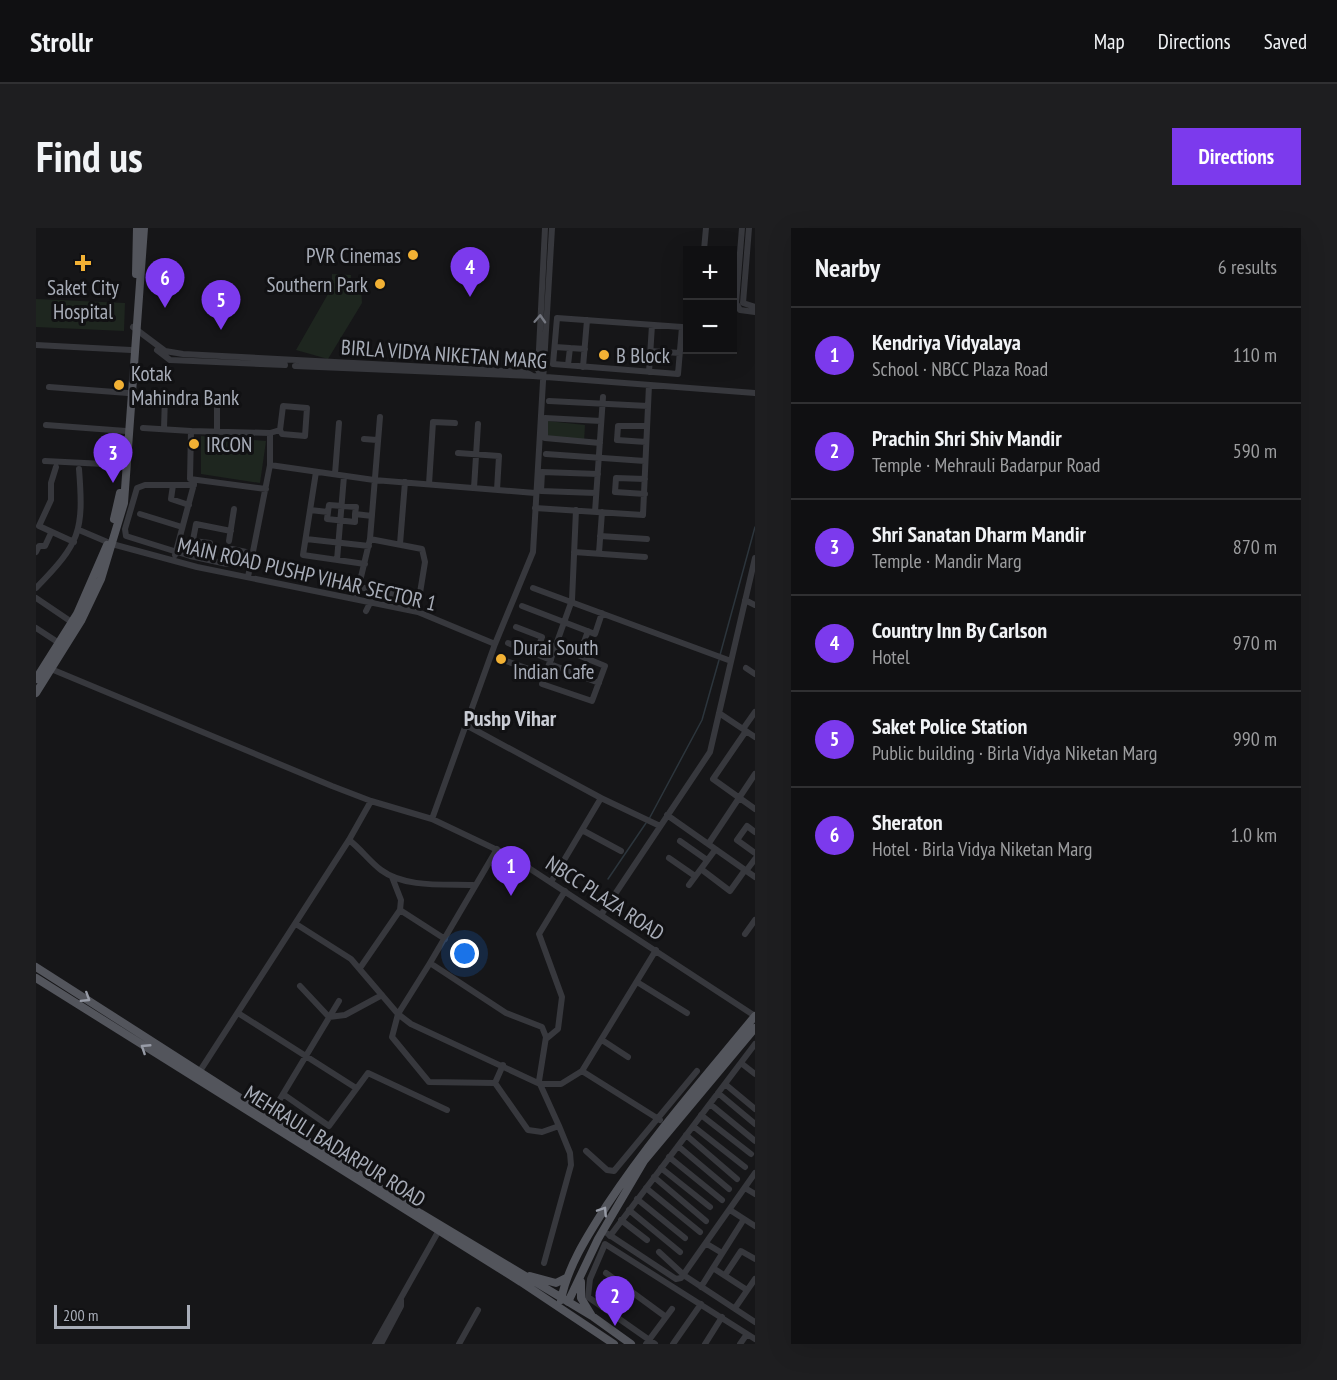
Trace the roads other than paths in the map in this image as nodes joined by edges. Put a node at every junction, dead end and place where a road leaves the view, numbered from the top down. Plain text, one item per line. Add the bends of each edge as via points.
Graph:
1 (137, 228) edge
2 (144, 228) edge
3 (545, 228) edge
4 (552, 228) edge
5 (706, 228) edge
6 (742, 228) edge
7 (749, 228) edge
8 (704, 246) edge
9 (139, 249) junction
10 (738, 281) edge
11 (755, 307) edge
12 (755, 312) edge
13 (587, 320) junction
14 (652, 325) junction
15 (136, 334) junction
16 (36, 345) edge
17 (555, 347) junction
18 (570, 348) junction
19 (585, 349) junction
20 (134, 350) junction
21 (650, 351) junction
22 (680, 353) junction
23 (568, 365) junction
24 (584, 367) junction
25 (601, 368) junction
26 (629, 371) junction
27 (649, 372) junction
28 (542, 377) junction
29 (600, 381) junction
30 (629, 383) junction
31 (649, 385) junction
32 (50, 387) dead end
33 (129, 393) junction
34 (755, 393) edge
35 (165, 396) dead end
36 (217, 398) dead end
37 (549, 401) dead end
38 (602, 401) junction
39 (648, 406) junction
40 (380, 417) dead end
41 (601, 421) junction
42 (339, 423) dead end
43 (455, 423) dead end
44 (478, 424) dead end
45 (46, 425) dead end
46 (647, 426) junction
47 (143, 428) dead end
48 (164, 429) junction
49 (280, 430) junction
50 (126, 431) junction
51 (191, 431) junction
52 (217, 431) junction
53 (270, 433) junction
54 (364, 439) dead end
55 (377, 440) junction
56 (646, 442) junction
57 (600, 443) junction
58 (458, 453) dead end
59 (546, 454) dead end
60 (476, 455) junction
61 (599, 457) junction
62 (45, 461) dead end
63 (645, 461) junction
64 (124, 465) junction
65 (270, 465) junction
66 (56, 466) dead end
67 (79, 469) dead end
68 (316, 472) junction
69 (335, 474) junction
70 (598, 474) junction
71 (344, 476) junction
72 (645, 479) junction
73 (374, 480) junction
74 (405, 482) junction
75 (195, 483) junction
76 (429, 484) junction
77 (172, 485) junction
78 (474, 488) junction
79 (266, 489) junction
80 (497, 490) junction
81 (536, 493) junction
82 (596, 493) junction
83 (645, 494) junction
84 (189, 505) junction
85 (342, 506) junction
86 (535, 508) junction
87 (234, 509) dead end
88 (310, 510) junction
89 (576, 510) junction
90 (328, 512) junction
91 (599, 512) junction
92 (140, 514) dead end
93 (355, 514) junction
94 (372, 516) junction
95 (340, 521) junction
96 (183, 527) junction
97 (79, 530) junction
98 (231, 531) junction
99 (51, 533) junction
100 (600, 536) junction
101 (306, 539) junction
102 (647, 539) dead end
103 (193, 541) junction
104 (229, 541) dead end
105 (74, 543) junction
106 (110, 543) junction
107 (339, 543) junction
108 (370, 543) junction
109 (400, 544) junction
110 (239, 551) dead end
111 (36, 552) edge
112 (176, 552) junction
113 (574, 552) junction
114 (599, 554) junction
115 (190, 556) junction
116 (645, 556) dead end
117 (207, 559) junction
118 (337, 560) junction
119 (173, 561) junction
120 (755, 562) edge
121 (364, 564) junction
122 (248, 577) junction
123 (36, 587) edge
124 (359, 587) junction
125 (533, 588) dead end
126 (356, 598) junction
127 (745, 600) junction
128 (37, 602) edge
129 (371, 602) junction
130 (571, 602) junction
131 (755, 605) edge
132 (522, 606) dead end
133 (366, 611) dead end
134 (602, 613) junction
135 (564, 623) junction
136 (75, 624) junction
137 (516, 627) dead end
138 (36, 628) edge
139 (588, 631) junction
140 (584, 642) dead end
141 (59, 643) junction
142 (508, 643) dead end
143 (495, 644) junction
144 (556, 646) junction
145 (536, 654) junction
146 (503, 660) dead end
147 (731, 661) junction
148 (550, 662) junction
149 (746, 668) dead end
150 (51, 669) junction
151 (755, 674) edge
152 (546, 675) junction
153 (36, 680) edge
154 (599, 683) junction
155 (36, 693) edge
156 (755, 712) edge
157 (719, 713) junction
158 (466, 725) junction
159 (744, 730) junction
160 (755, 737) edge
161 (755, 774) edge
162 (601, 798) junction
163 (739, 798) junction
164 (371, 801) junction
165 (755, 809) edge
166 (667, 815) junction
167 (432, 819) junction
168 (660, 826) junction
169 (582, 830) junction
170 (755, 832) edge
171 (350, 840) junction
172 (680, 841) dead end
173 (709, 843) junction
174 (497, 849) junction
175 (715, 850) junction
176 (621, 851) dead end
177 (755, 853) edge
178 (669, 858) dead end
179 (755, 859) edge
180 (707, 860) junction
181 (701, 869) junction
182 (745, 870) junction
183 (695, 876) junction
184 (392, 877) junction
185 (755, 877) edge
186 (551, 882) junction
187 (473, 885) junction
188 (689, 885) dead end
189 (565, 891) junction
190 (400, 910) junction
191 (601, 915) junction
192 (755, 920) edge
193 (297, 924) junction
194 (745, 934) dead end
195 (444, 939) junction
196 (656, 950) junction
197 (430, 963) junction
198 (36, 967) edge
199 (360, 968) junction
200 (36, 978) edge
201 (637, 982) junction
202 (300, 986) dead end
203 (382, 995) junction
204 (339, 1001) dead end
205 (238, 1012) junction
206 (687, 1013) dead end
207 (398, 1014) junction
208 (755, 1016) edge
209 (329, 1017) junction
210 (755, 1028) edge
211 (546, 1039) junction
212 (602, 1040) junction
213 (755, 1044) edge
214 (752, 1053) edge
215 (306, 1056) junction
216 (628, 1057) dead end
217 (741, 1063) junction
218 (503, 1065) junction
219 (201, 1070) junction
220 (582, 1071) junction
221 (697, 1071) dead end
222 (755, 1074) edge
223 (194, 1080) junction
224 (495, 1083) junction
225 (540, 1084) junction
226 (725, 1084) junction
227 (356, 1088) junction
228 (718, 1093) junction
229 (283, 1094) junction
230 (710, 1104) junction
231 (755, 1109) edge
232 (447, 1110) dead end
233 (701, 1115) junction
234 (270, 1116) junction
235 (657, 1118) junction
236 (264, 1123) junction
237 (666, 1124) junction
238 (755, 1124) edge
239 (559, 1125) junction
240 (693, 1126) junction
241 (686, 1135) junction
242 (755, 1142) edge
243 (678, 1146) junction
244 (586, 1151) dead end
245 (752, 1154) dead end
246 (669, 1157) junction
247 (745, 1167) dead end
248 (661, 1168) junction
249 (755, 1173) edge
250 (654, 1177) junction
251 (737, 1179) dead end
252 (646, 1188) junction
253 (745, 1188) junction
254 (729, 1189) dead end
255 (755, 1194) edge
256 (637, 1199) junction
257 (722, 1200) dead end
258 (710, 1207) dead end
259 (629, 1210) junction
260 (730, 1210) junction
261 (744, 1219) junction
262 (621, 1220) junction
263 (706, 1221) dead end
264 (755, 1226) edge
265 (438, 1232) junction
266 (700, 1232) dead end
267 (607, 1233) junction
268 (685, 1238) dead end
269 (647, 1240) dead end
270 (707, 1244) junction
271 (659, 1252) dead end
272 (680, 1252) dead end
273 (723, 1253) junction
274 (755, 1259) edge
275 (544, 1263) dead end
276 (713, 1268) junction
277 (606, 1273) dead end
278 (725, 1275) junction
279 (525, 1276) junction
280 (685, 1276) junction
281 (567, 1277) junction
282 (581, 1277) junction
283 (755, 1279) edge
284 (701, 1287) junction
285 (747, 1290) junction
286 (565, 1300) junction
287 (702, 1304) junction
288 (560, 1307) junction
289 (735, 1308) junction
290 (672, 1309) dead end
291 (478, 1310) dead end
292 (592, 1316) junction
293 (666, 1317) junction
294 (722, 1317) junction
295 (755, 1322) edge
296 (388, 1325) junction
297 (747, 1334) junction
298 (755, 1339) edge
299 (650, 1343) edge
300 (375, 1344) edge
301 (381, 1344) edge
302 (459, 1344) edge
303 (614, 1344) edge
304 (631, 1344) edge
305 (674, 1344) edge
306 (705, 1344) edge
307 (740, 1344) edge

1 - 9 main road
2 - 9 main road
28 -> 3 street via 538,370
4 - 28 street via 546,370
5 - 8 street
6 - 10 street
7 - 10 street
9 - 15 main road
10 - 11 street via 743,303
10 - 12 street via 737,308
13 - 14 street
13 - 17 street via 557,318
13 - 19 street
14 - 21 street
14 - 22 street via 682,327
15 - 20 main road
15 - 28 street, BIRLA VIDYA NIKETAN MARG via 168,352 233,361 526,372
16 - 20 street
17 - 18 street
17 - 23 street via 553,363
18 - 19 street
18 - 23 street
19 - 24 street
20 - 33 main road
20 - 106 main road via 124,503
21 - 22 street
21 - 27 street
22 - 27 street via 678,374
23 - 24 street
24 - 25 street
25 - 26 street
25 - 29 street
26 - 27 street
26 - 30 street
28 - 29 street, BIRLA VIDYA NIKETAN MARG
28 - 81 street
29 - 30 street, BIRLA VIDYA NIKETAN MARG
30 - 31 street, BIRLA VIDYA NIKETAN MARG
31 - 34 street, BIRLA VIDYA NIKETAN MARG
31 - 39 street
32 - 33 street
33 - 50 main road
35 - 48 street
36 - 52 street
37 - 38 street
38 - 39 street
38 - 41 street
39 - 46 street
40 - 55 street
41 - 57 street
41 - 57 street via 545,418 545,438
42 - 69 street
43 - 76 street via 433,422
44 - 60 street
45 - 50 street
46 - 56 street
46 - 56 street via 618,426 617,433 617,440
47 - 48 street
48 - 51 street
49 - 49 street via 282,434 304,436 308,408 284,406
49 - 53 street
50 - 64 main road
51 - 52 street
51 - 75 street via 188,474
52 - 53 street
53 - 65 street
54 - 55 street
55 - 73 street
56 - 63 street
57 - 61 street
58 - 60 street
59 - 61 street
60 - 78 street
60 - 80 street via 499,456
61 - 63 street
61 - 70 street
62 - 64 street
63 - 72 street
64 - 106 main road
65 - 68 street
65 - 79 street
66 - 99 street via 51,500 39,524
67 - 97 street
68 - 69 street
68 - 88 street
69 - 71 street
70 - 82 street
70 - 82 street via 543,472 541,491
71 - 73 street
71 - 85 street
72 - 83 street
72 - 83 street via 616,478 615,492
73 - 74 street
73 - 94 street
74 - 76 street
74 - 109 street
75 - 77 street
75 - 79 street
75 - 84 street
76 - 78 street
77 - 84 street via 171,499
77 - 112 street via 137,488 125,533 130,539
78 - 80 street
79 - 122 street
80 - 81 street
81 - 86 street
82 - 91 street
83 - 91 street via 643,515
84 - 96 street
85 - 90 street via 329,505
85 - 93 street via 356,507
85 - 95 street
86 - 89 street
86 - 143 street via 532,560
87 - 98 street
88 - 90 street
88 - 101 street
89 - 91 street
89 - 113 street
90 - 95 street via 327,519
91 - 100 street
92 - 96 street
93 - 94 street
93 - 95 street via 355,522
94 - 108 street
95 - 107 street
96 - 112 street
97 - 105 street
97 - 106 street, MAIN ROAD PUSHP VIHAR SECTOR 1
98 - 103 street via 196,524
98 - 104 street
99 - 105 street
99 - 111 street via 45,546 39,546
100 - 102 street
100 - 114 street
101 - 107 street
101 - 118 street via 303,555
103 - 115 street
103 - 117 street via 210,543
105 - 123 street
106 - 119 street, MAIN ROAD PUSHP VIHAR SECTOR 1
106 - 136 main road via 100,579
107 - 108 street
107 - 118 street
108 - 109 street
108 - 121 street
109 - 124 street via 425,553 419,599
110 - 117 street via 227,564
112 - 115 street
112 - 119 street
113 - 114 street
113 - 130 street
114 - 116 street
115 - 117 street
118 - 121 street
119 - 122 street, MAIN ROAD PUSHP VIHAR SECTOR 1
120 - 127 street
121 - 124 street
122 - 126 street, MAIN ROAD PUSHP VIHAR SECTOR 1
124 - 126 street
125 - 130 street
126 - 129 street, MAIN ROAD PUSHP VIHAR SECTOR 1
127 - 131 street
127 - 147 street
128 - 136 street
129 - 133 street
129 - 143 street, MAIN ROAD PUSHP VIHAR SECTOR 1 via 418,612
130 - 134 street
130 - 135 street
132 - 135 street
134 - 139 street via 594,634
134 - 147 street
135 - 139 street
135 - 144 street
136 - 141 main road
136 - 150 main road
137 - 145 street via 542,637
138 - 141 street
139 - 140 street
141 - 153 main road
142 - 145 street
143 - 158 street
144 - 148 street
144 - 154 street via 605,666
145 - 148 street
146 - 152 street
147 - 157 street
148 - 152 street
148 - 154 street
149 - 151 street
150 - 155 main road
150 - 164 street, NBCC PLAZA ROAD
152 - 154 street via 542,684 592,701
156 - 159 street
157 - 159 street
157 - 166 street via 710,752
158 - 162 street
158 - 167 street
159 - 160 street
159 - 163 street via 713,779
161 - 163 street
162 - 168 street
162 - 169 street
163 - 165 street
163 - 173 street
164 - 167 street, NBCC PLAZA ROAD
164 - 171 street
166 - 168 street
166 - 173 street
167 - 174 street, NBCC PLAZA ROAD
168 - 191 street
169 - 176 street
169 - 186 street
170 - 177 street via 747,826 737,840
171 - 184 street
171 - 193 street
172 - 180 street
173 - 175 street
174 - 186 street, NBCC PLAZA ROAD
174 - 187 street
175 - 180 street
175 - 182 street
178 - 183 street
179 - 182 street
180 - 181 street
181 - 182 street via 730,891
181 - 183 street
182 - 185 street
183 - 188 street
184 - 187 street
184 - 190 street via 401,900
186 - 189 street, NBCC PLAZA ROAD
187 - 195 street
189 - 191 street, NBCC PLAZA ROAD
189 - 211 street via 539,934 562,997 558,1029
190 - 195 street
190 - 199 street
191 - 196 street, NBCC PLAZA ROAD
192 - 194 street
193 - 199 street via 344,953
193 - 205 street
195 - 197 street
196 - 201 street
196 - 208 street, NBCC PLAZA ROAD
197 - 207 street
197 - 211 street via 506,1013 542,1027
198 -> 219 main road, MEHRAULI BADARPUR ROAD
199 - 203 street
223 -> 200 main road, MEHRAULI BADARPUR ROAD
201 - 206 street
201 - 212 street
202 - 209 street
203 - 207 street
203 - 209 street via 345,1015
204 - 209 street
205 - 215 street
205 - 219 street
207 - 218 street via 411,1024
207 - 224 street via 392,1037 424,1080 435,1084
208 - 237 main road
209 - 215 street
210 - 267 main road via 644,1161
211 - 225 street
212 - 216 street
212 - 220 street
213 - 214 street
214 - 217 street
215 - 227 street
215 - 229 street
217 - 222 street
217 - 226 street
218 - 224 street
218 - 225 street
219 - 223 street
219 - 234 main road, MEHRAULI BADARPUR ROAD
220 - 225 street via 561,1084
220 - 235 street
221 - 235 street
223 - 236 main road, MEHRAULI BADARPUR ROAD
224 - 239 street via 528,1130 542,1132
225 - 239 street
226 - 228 street
226 - 231 street
227 - 229 street via 329,1126
227 - 232 street via 368,1072
228 - 230 street
228 - 238 street
229 - 234 street
230 - 233 street
230 - 242 street
233 - 240 street
233 - 245 street
234 - 236 street
234 - 279 main road, MEHRAULI BADARPUR ROAD
235 - 237 street
235 - 244 street via 614,1171 607,1170
236 - 265 main road, MEHRAULI BADARPUR ROAD
281 -> 237 main road via 638,1157
239 - 275 street via 571,1165
240 - 241 street
240 - 247 street
241 - 243 street
241 - 251 street
243 - 246 street
243 - 254 street
246 - 248 street
246 - 257 street
248 - 250 street
248 - 258 street
249 - 253 street
250 - 252 street
250 - 263 street
252 - 256 street
252 - 266 street
253 - 255 street
253 - 260 street
256 - 259 street
256 - 268 street
259 - 262 street
259 - 272 street
260 - 261 street
260 - 270 street
261 - 264 street
261 - 273 street
262 - 267 street
262 - 269 street
265 - 288 main road, MEHRAULI BADARPUR ROAD
265 - 296 street
267 - 280 street via 676,1279
267 - 282 main road
270 - 273 street
270 - 280 street
271 - 280 street
273 - 276 street
274 - 278 street via 741,1251
276 - 278 street
276 - 284 street
277 - 293 street
278 - 285 street
279 - 281 main road via 556,1283
279 - 286 main road, MEHRAULI BADARPUR ROAD
280 - 284 street
281 - 286 main road
282 - 286 main road
282 - 292 main road via 580,1298
283 - 285 street
284 - 289 street
285 - 289 street
286 - 288 main road
286 - 292 main road, MEHRAULI BADARPUR ROAD
287 - 294 street
287 - 299 street via 605,1244 591,1275 588,1297
287 - 305 street
288 - 303 main road, MEHRAULI BADARPUR ROAD
289 - 295 street
290 - 293 street
291 - 302 street
292 - 304 main road
293 - 299 street
294 - 297 street
294 - 306 street
296 - 300 street
296 - 301 street
297 - 298 street
297 - 307 street

